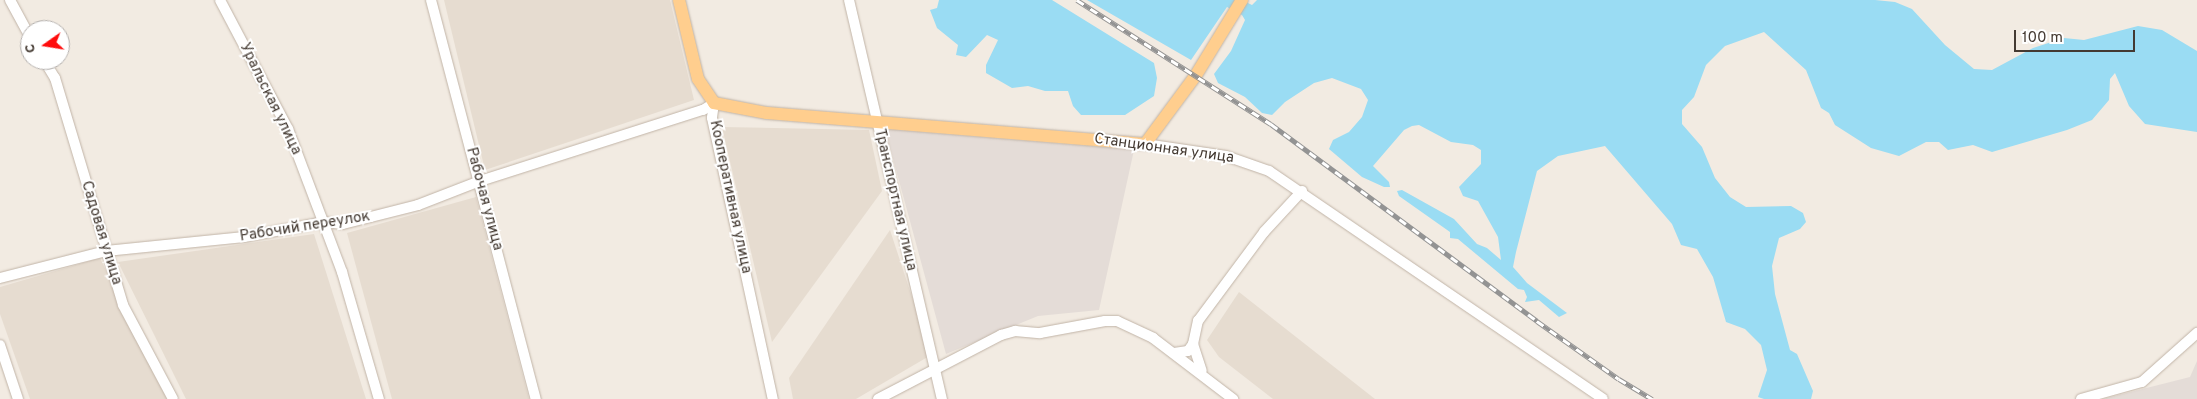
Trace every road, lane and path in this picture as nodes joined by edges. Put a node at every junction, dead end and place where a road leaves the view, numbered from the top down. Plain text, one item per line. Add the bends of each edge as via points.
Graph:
1 (10, 0) edge
2 (220, 0) edge
3 (431, 0) edge
4 (679, 0) edge
5 (849, 0) edge
6 (1242, 0) edge
7 (21, 20) edge
8 (50, 70) edge
9 (714, 103) junction
10 (877, 122) junction
11 (1144, 144) junction
12 (480, 181) junction
13 (1302, 191) junction
14 (324, 222) junction
15 (106, 251) junction
16 (0, 278) edge
17 (2197, 333) edge
18 (1193, 344) junction
19 (0, 345) edge
20 (1174, 353) junction
21 (934, 369) junction
22 (1202, 373) junction
23 (18, 399) edge
24 (174, 399) edge
25 (379, 399) edge
26 (536, 399) edge
27 (773, 399) edge
28 (878, 399) edge
29 (942, 399) edge
30 (1233, 399) edge
31 (1603, 399) edge
32 (2081, 399) edge

1 - 7 street
2 - 14 street, Уральская улица via 288,129
3 - 12 street, Рабочая улица
4 - 9 main road, Кооперативная улица via 698,78
5 - 10 street, Транспортная улица
6 - 11 main road via 1223,35
8 - 15 street, Садовая улица
9 - 10 main road, Станционная улица via 767,113
9 - 12 street, Рабочий переулок via 703,110
9 - 27 street, Кооперативная улица via 712,118
10 - 11 main road, Станционная улица
10 - 21 street, Транспортная улица
11 - 13 street, Станционная улица via 1241,159
12 - 14 street, Рабочий переулок via 418,206 343,224
12 - 26 street, Рабочая улица
13 - 18 street via 1264,232 1198,320
13 - 31 street, Станционная улица
14 - 15 street, Рабочий переулок via 244,238
14 - 25 street, Уральская улица
15 - 16 street, Рабочий переулок
15 - 24 street, Садовая улица via 123,305
17 - 32 street via 2142,382
18 - 20 street via 1188,351
18 - 22 street
19 - 23 street
20 - 21 street via 1153,338 1117,321 1001,335
20 - 22 street
21 - 28 street
21 - 29 street, Транспортная улица
22 - 30 street

